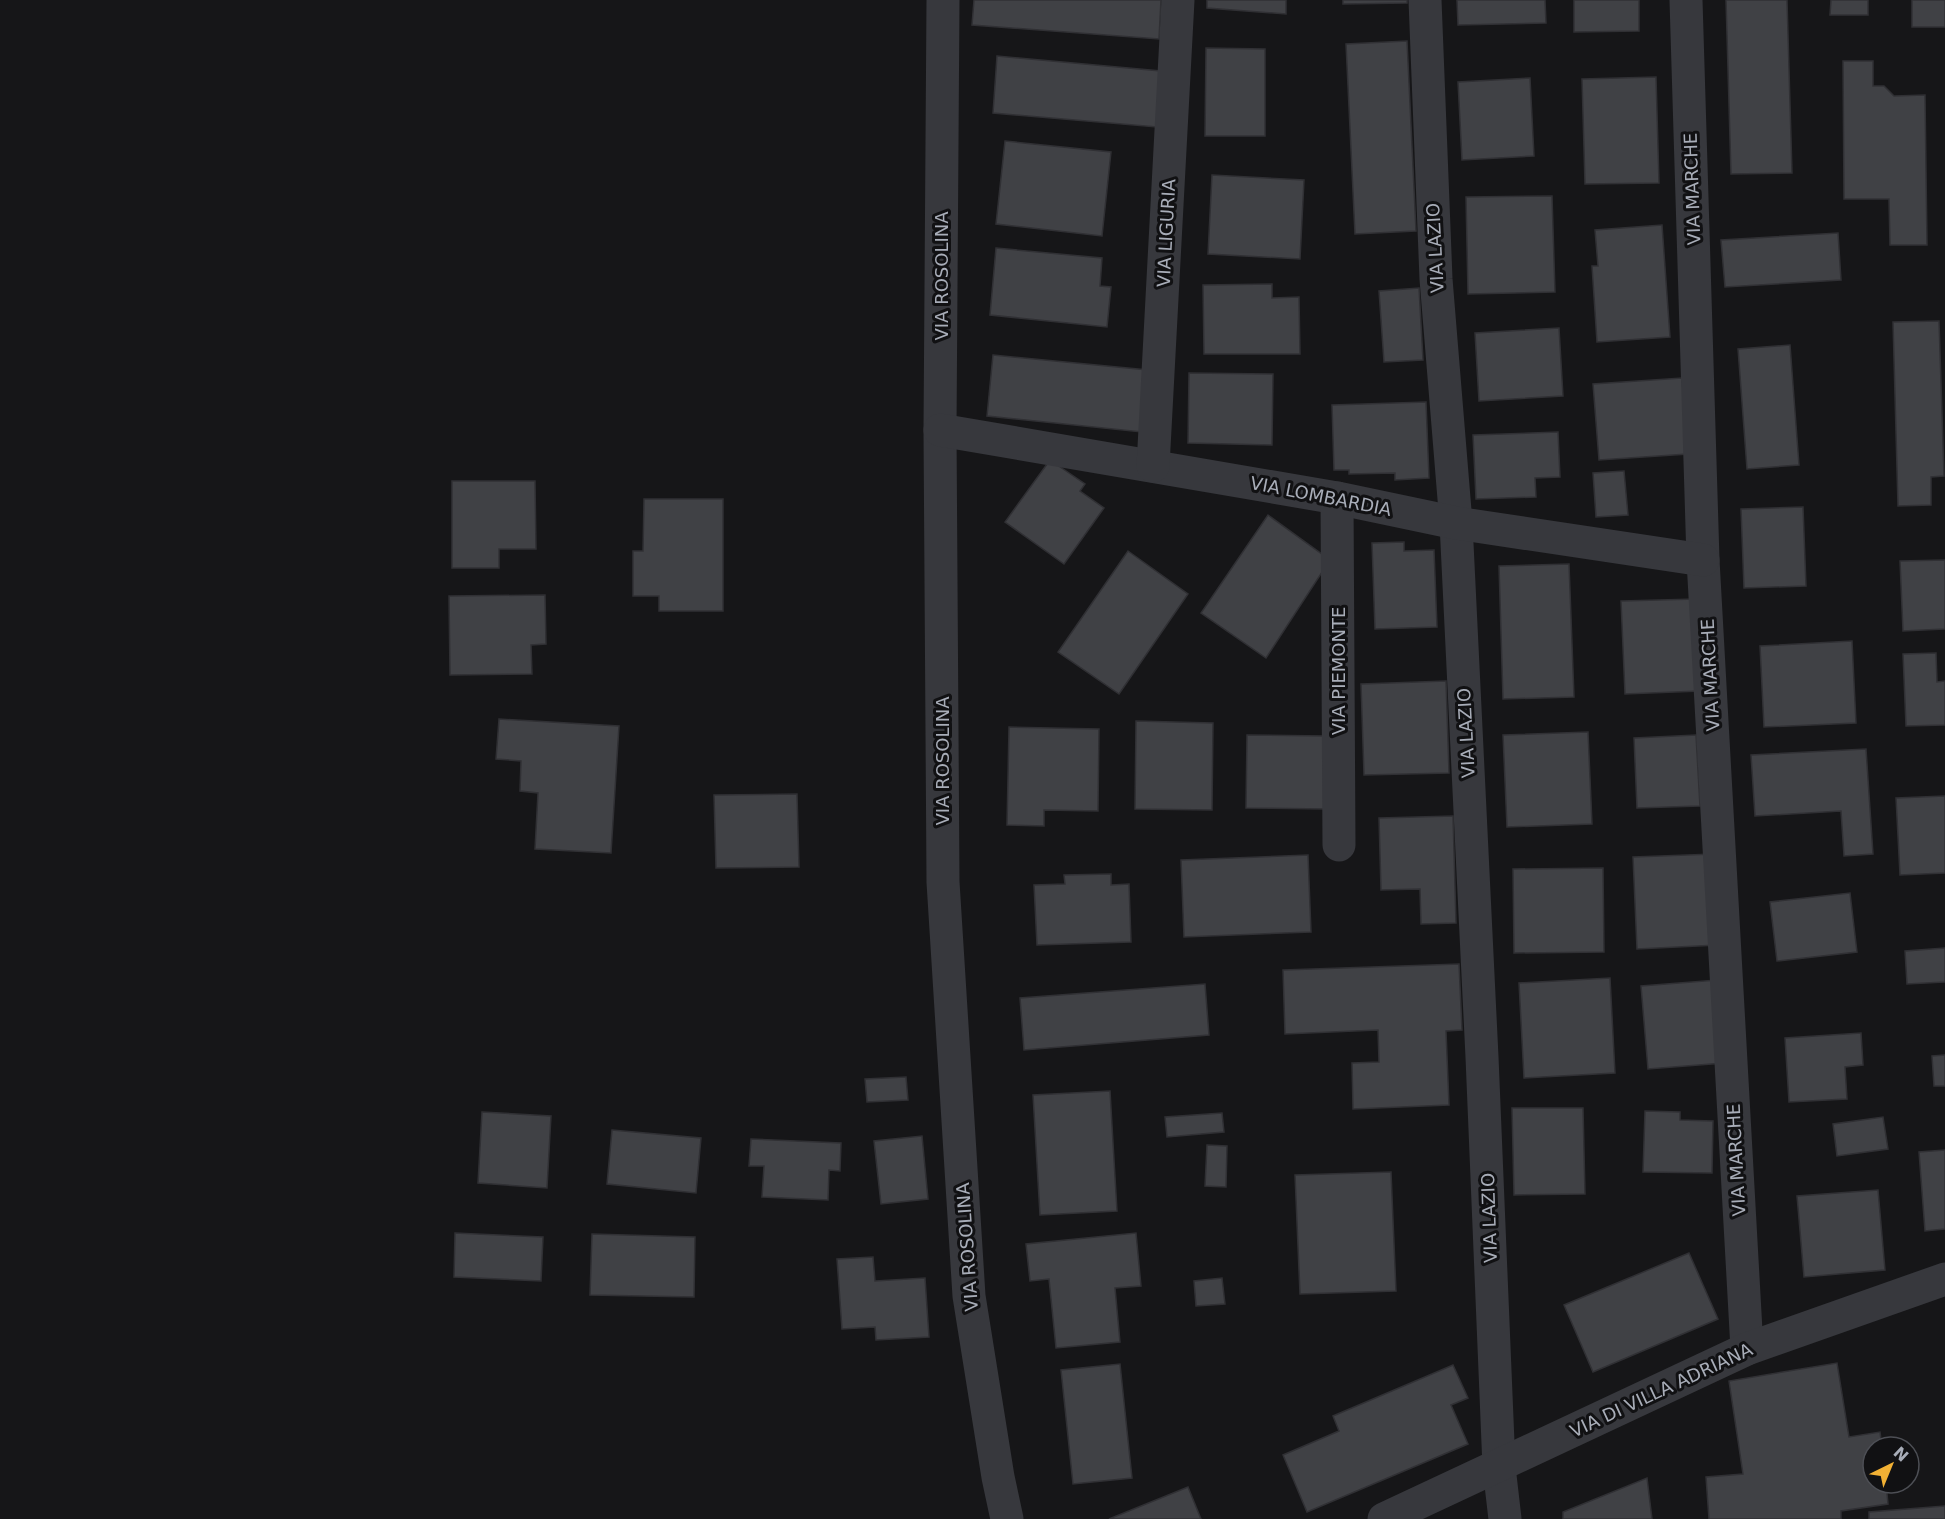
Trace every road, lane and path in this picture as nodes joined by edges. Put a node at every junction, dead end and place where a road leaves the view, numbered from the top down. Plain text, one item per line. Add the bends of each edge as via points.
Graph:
1 (943, 0) edge
2 (1178, 0) edge
3 (1425, 0) edge
4 (1686, 0) edge
5 (940, 430) junction
6 (1153, 466) junction
7 (1337, 498) junction
8 (1456, 523) junction
9 (1703, 560) junction
10 (1339, 845) dead end
11 (1945, 1279) edge
12 (1747, 1349) junction
13 (1498, 1467) junction
14 (1006, 1519) edge
15 (1384, 1519) edge
16 (1505, 1519) edge

1 - 5 street, VIA ROSOLINA
2 - 6 street, VIA LIGURIA
3 - 8 street, VIA LAZIO via 1436,279
4 - 9 street, VIA MARCHE
5 - 6 street, VIA LOMBARDIA
5 - 14 street, VIA ROSOLINA via 943,882 969,1296
6 - 7 street, VIA LOMBARDIA
7 - 8 street, VIA LOMBARDIA
7 - 10 street, VIA PIEMONTE
8 - 9 street, VIA LOMBARDIA
8 - 13 street, VIA LAZIO
9 - 12 street, VIA MARCHE
11 - 12 street, VIA DI VILLA ADRIANA
12 - 13 street, VIA DI VILLA ADRIANA
13 - 15 street, VIA DI VILLA ADRIANA
13 - 16 street, VIA LAZIO

